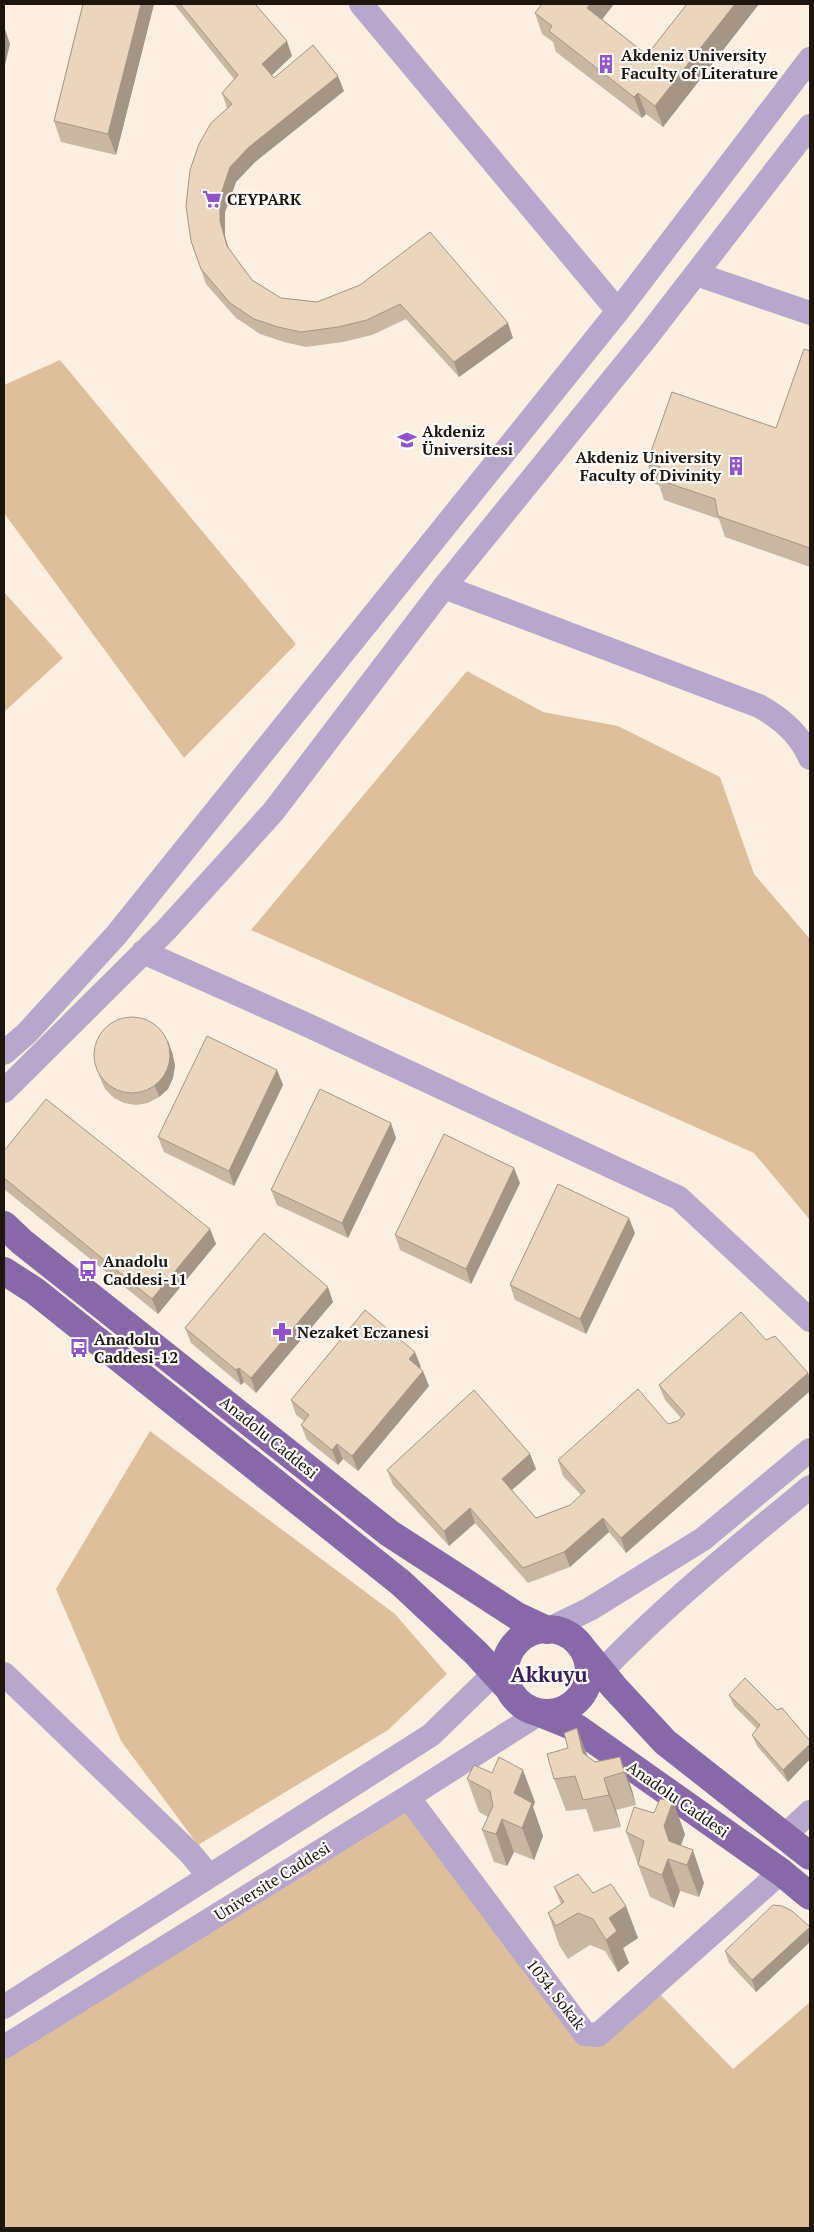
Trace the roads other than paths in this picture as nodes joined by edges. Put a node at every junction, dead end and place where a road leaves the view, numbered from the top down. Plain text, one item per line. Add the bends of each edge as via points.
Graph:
1 (361, 4) edge
2 (810, 59) edge
3 (810, 126) edge
4 (696, 274) junction
5 (618, 311) junction
6 (810, 314) edge
7 (444, 587) junction
8 (810, 758) edge
9 (143, 952) junction
10 (4, 1054) edge
11 (4, 1090) edge
12 (4, 1225) edge
13 (4, 1271) edge
14 (810, 1320) edge
15 (810, 1450) edge
16 (810, 1487) edge
17 (547, 1630) junction
18 (4, 1674) edge
19 (503, 1675) junction
20 (593, 1680) junction
21 (540, 1713) junction
22 (408, 1797) junction
23 (810, 1812) edge
24 (784, 1835) junction
25 (810, 1856) edge
26 (781, 1872) junction
27 (210, 1876) junction
28 (810, 1896) edge
29 (4, 2007) edge
30 (4, 2048) edge

1 - 5 street
2 - 5 street
3 - 4 street
4 - 6 street
4 - 7 street
5 - 10 street via 117,934
7 - 8 street via 759,706 785,723
7 - 9 street via 273,812
9 - 11 street
9 - 14 street via 679,1198
12 - 17 main road, Anadolu Caddesi via 389,1533 517,1616
13 - 19 main road, Anadolu Caddesi via 35,1291 401,1583
15 - 17 street via 703,1539 590,1609
16 - 20 street via 680,1595
17 - 19 main road via 533,1632 521,1639 512,1649
17 - 20 main road, Anadolu Caddesi via 573,1638 582,1648
18 - 27 street
19 - 21 main road via 516,1700
19 - 27 street via 431,1735
20 - 21 main road via 578,1700 566,1708 554,1713
20 - 24 main road, Anadolu Caddesi via 665,1742
21 - 22 street, Universite Caddesi
21 - 26 main road, Anadolu Caddesi via 577,1728
22 - 26 street, 1034. Sokak via 585,2034 598,2035
22 - 30 street, Universite Caddesi
23 - 24 street
24 - 25 main road, Anadolu Caddesi
26 - 28 main road, Anadolu Caddesi
27 - 29 street

